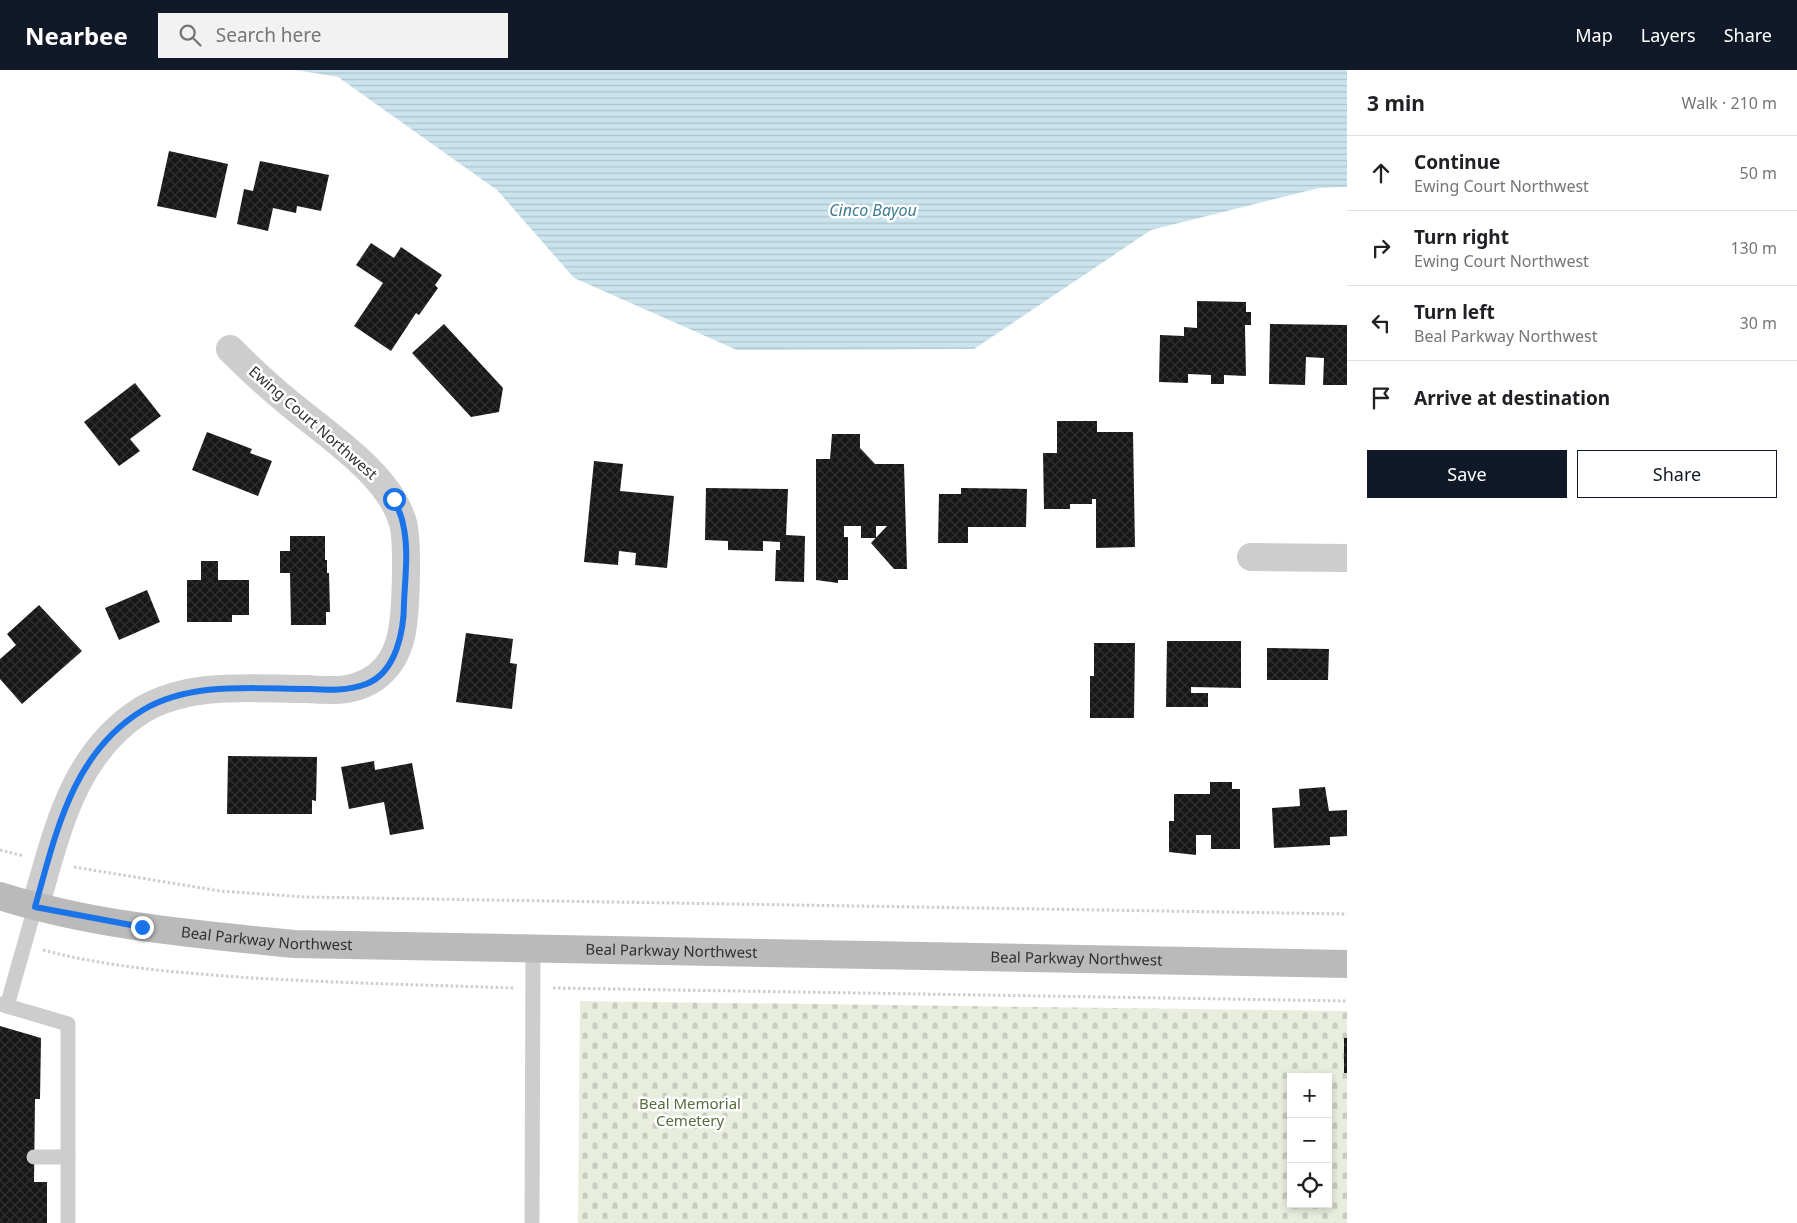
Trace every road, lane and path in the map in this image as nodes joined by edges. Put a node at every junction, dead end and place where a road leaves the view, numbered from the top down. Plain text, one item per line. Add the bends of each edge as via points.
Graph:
1 (230, 349) dead end
2 (1251, 557) dead end
3 (1347, 558) edge
4 (0, 850) edge
5 (48, 862) junction
6 (0, 896) edge
7 (35, 907) junction
8 (1347, 914) edge
9 (24, 946) junction
10 (533, 949) junction
11 (1347, 964) edge
12 (532, 988) junction
13 (1347, 1002) edge
14 (3, 1005) edge
15 (34, 1158) dead end
16 (68, 1158) junction
17 (68, 1223) edge
18 (532, 1223) edge

1 - 5 street, Ewing Court Northwest via 267,385 376,476 394,499 403,524 405,543 402,635 394,656 378,677 367,684 344,690 213,689 178,696 143,710 99,747 80,775 69,796
2 - 3 street
4 - 5 path
5 - 7 street, Ewing Court Northwest
5 - 8 path via 220,891 305,897
6 - 7 main road, Beal Parkway Northwest
7 - 9 lane
7 - 10 main road, Beal Parkway Northwest via 174,932 294,944
9 - 12 path via 95,961 191,974 344,983
9 - 14 lane
10 - 11 main road, Beal Parkway Northwest
10 - 12 lane
12 - 13 path
12 - 18 lane
14 - 16 lane via 68,1024
15 - 16 lane
16 - 17 lane

